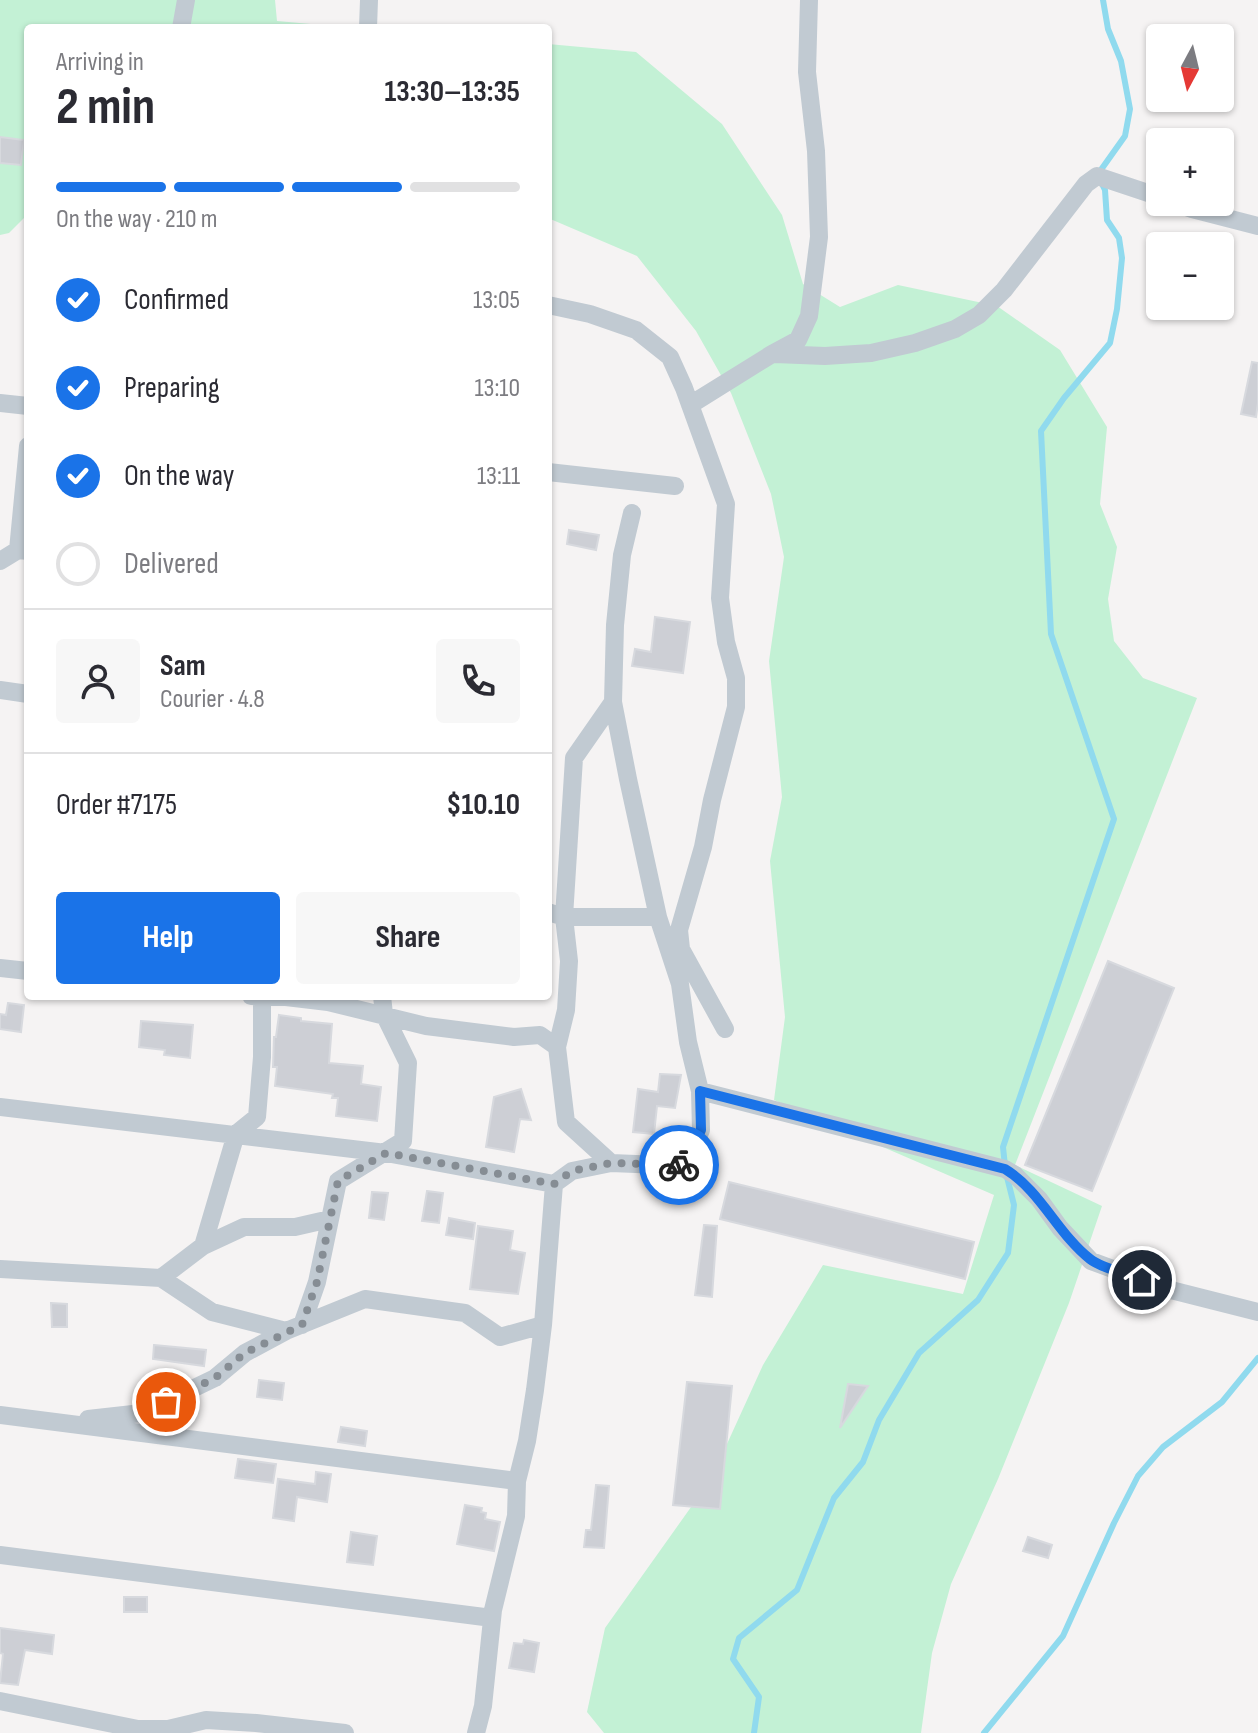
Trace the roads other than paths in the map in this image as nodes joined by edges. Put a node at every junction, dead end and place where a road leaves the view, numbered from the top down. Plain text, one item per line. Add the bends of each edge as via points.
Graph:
1 (186, 0) edge
2 (369, 0) edge
3 (809, 0) edge
4 (182, 24) edge
5 (368, 24) edge
6 (1146, 192) edge
7 (1219, 216) edge
8 (1258, 226) edge
9 (552, 306) edge
10 (772, 354) junction
11 (0, 403) edge
12 (690, 405) junction
13 (24, 406) edge
14 (552, 472) edge
15 (675, 486) dead end
16 (632, 513) dead end
17 (24, 529) edge
18 (23, 550) edge
19 (0, 561) edge
20 (0, 690) edge
21 (24, 693) edge
22 (613, 702) junction
23 (556, 914) edge
24 (658, 917) junction
25 (0, 968) edge
26 (24, 971) edge
27 (257, 1000) edge
28 (311, 1000) edge
29 (383, 1005) edge
30 (725, 1029) dead end
31 (557, 1047) junction
32 (700, 1091) junction
33 (0, 1107) edge
34 (236, 1134) junction
35 (386, 1153) junction
36 (611, 1163) junction
37 (554, 1184) junction
38 (330, 1219) junction
39 (203, 1246) junction
40 (0, 1269) edge
41 (161, 1278) junction
42 (1258, 1312) edge
43 (543, 1325) junction
44 (294, 1328) junction
45 (0, 1415) edge
46 (517, 1481) junction
47 (0, 1555) edge
48 (492, 1618) junction
49 (0, 1701) edge
50 (345, 1733) edge
51 (476, 1733) edge

1 - 4 street
2 - 5 street
3 - 10 street via 807,72 819,237 814,285 798,340
6 - 10 street via 1097,176 1004,290 955,329 871,353
7 - 8 street
9 - 12 street via 636,330 670,357
10 - 12 street
11 - 13 street
12 - 30 street via 726,504 720,598 736,678 736,707 679,930 681,949
14 - 15 street
16 - 22 street via 622,555
17 - 18 street
18 - 19 street
20 - 21 street
22 - 23 street via 574,758
22 - 24 street
23 - 24 street
23 - 31 street via 569,961
24 - 32 street via 680,984
25 - 26 street
27 - 34 street via 262,1057 257,1117
28 - 29 street
29 - 31 street via 426,1026 514,1037 540,1035
29 - 35 street via 408,1063 403,1141
31 - 36 street via 566,1122
32 - 36 street via 701,1130 685,1166
32 - 42 street via 1005,1169 1039,1199 1091,1261 1167,1289
33 - 34 street
34 - 35 street
34 - 39 street
35 - 37 street
35 - 38 street via 338,1181
36 - 37 street via 572,1171
37 - 43 street
38 - 39 street via 295,1227 244,1227
38 - 44 street via 317,1282
39 - 41 street
40 - 41 street
41 - 44 street via 212,1312
43 - 44 street via 500,1337 465,1313 365,1299
43 - 46 street
44 - 45 street via 245,1353 215,1378 142,1413 65,1421
45 - 46 street
46 - 48 street via 516,1516
47 - 48 street
48 - 51 street
49 - 50 street via 138,1729 206,1720

